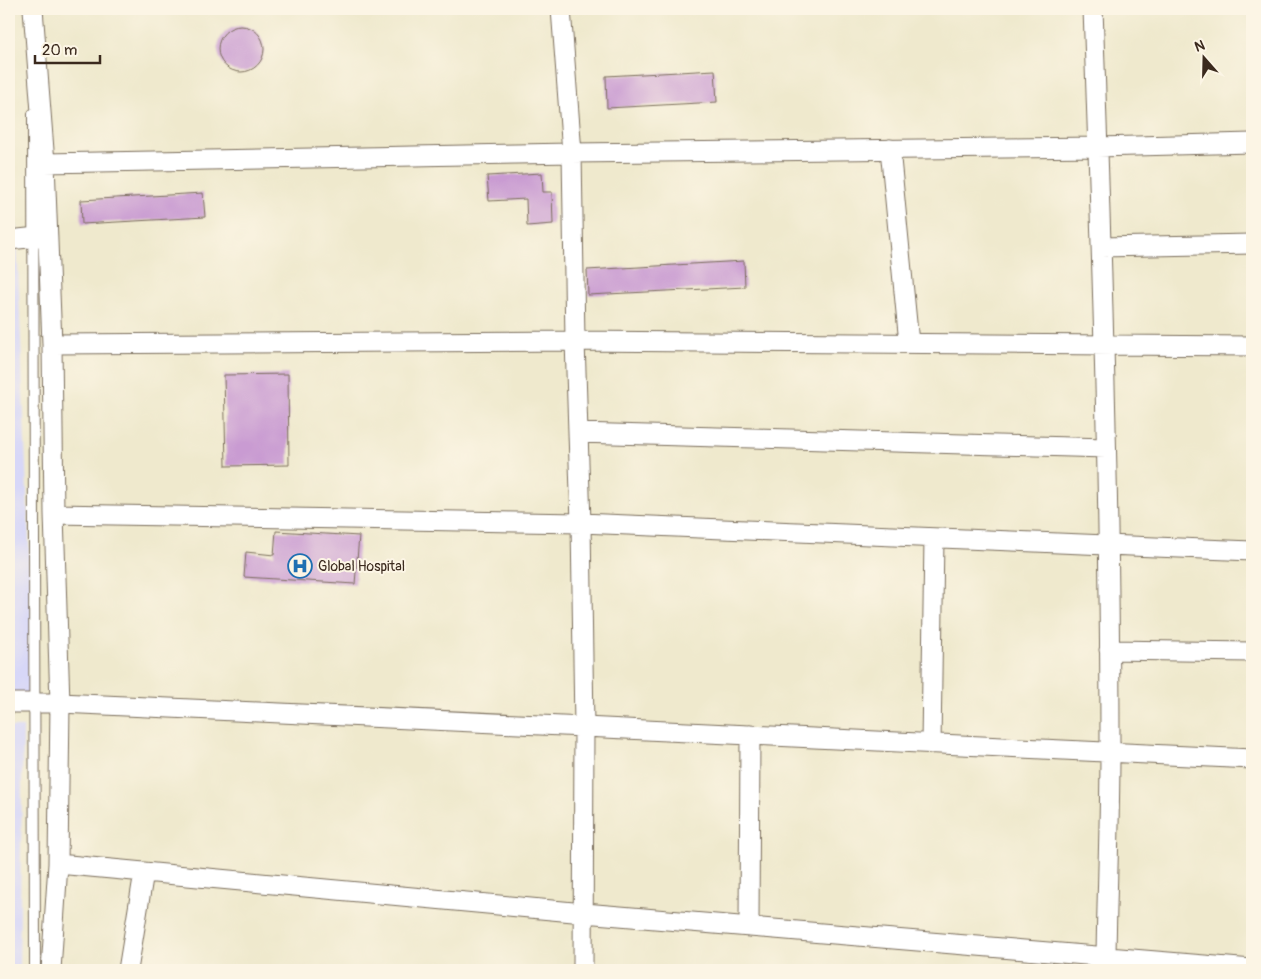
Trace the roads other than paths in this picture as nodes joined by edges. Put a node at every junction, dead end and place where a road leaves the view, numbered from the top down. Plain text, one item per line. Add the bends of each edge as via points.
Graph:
1 (33, 9) edge
2 (561, 9) edge
3 (1093, 9) edge
4 (1252, 143) edge
5 (1098, 146) junction
6 (890, 149) junction
7 (572, 152) junction
8 (45, 163) junction
9 (40, 237) junction
10 (9, 240) edge
11 (1252, 244) edge
12 (1101, 247) junction
13 (575, 341) junction
14 (909, 343) junction
15 (52, 344) junction
16 (1104, 344) junction
17 (1252, 346) edge
18 (578, 433) junction
19 (1106, 448) junction
20 (54, 514) junction
21 (581, 523) junction
22 (934, 538) junction
23 (1108, 546) junction
24 (1252, 551) edge
25 (1109, 650) junction
26 (1252, 652) edge
27 (9, 703) edge
28 (35, 703) junction
29 (60, 703) junction
30 (584, 726) junction
31 (750, 735) junction
32 (931, 744) junction
33 (1110, 752) junction
34 (1252, 759) edge
35 (58, 864) junction
36 (144, 872) junction
37 (584, 914) junction
38 (749, 927) junction
39 (1106, 956) junction
40 (1252, 969) edge
41 (35, 970) edge
42 (51, 970) edge
43 (128, 970) edge
44 (583, 970) edge

1 - 8 street
1 - 9 lane
2 - 7 street
3 - 5 street
4 - 5 street
5 - 6 street
5 - 12 street
6 - 7 street
6 - 14 street
7 - 8 street
7 - 13 street
8 - 9 street
9 - 10 street
9 - 15 street
9 - 28 lane
11 - 12 street
12 - 16 street
13 - 14 street
13 - 15 street
13 - 18 street
14 - 16 street
15 - 20 street
16 - 17 street
16 - 19 street
18 - 19 street
18 - 21 street
19 - 23 street
20 - 21 street
20 - 29 street
21 - 22 street
21 - 30 street
22 - 23 street
22 - 32 street
23 - 24 street
23 - 25 street
25 - 26 street
25 - 33 street
27 - 28 street
28 - 29 street
28 - 41 lane
29 - 30 street
29 - 35 street
30 - 31 street
30 - 37 street
31 - 32 street
31 - 38 street
32 - 33 street
33 - 34 street
33 - 39 street
35 - 36 street
35 - 42 street
36 - 37 street
36 - 43 street
37 - 38 street
37 - 44 street
38 - 39 street
39 - 40 street

